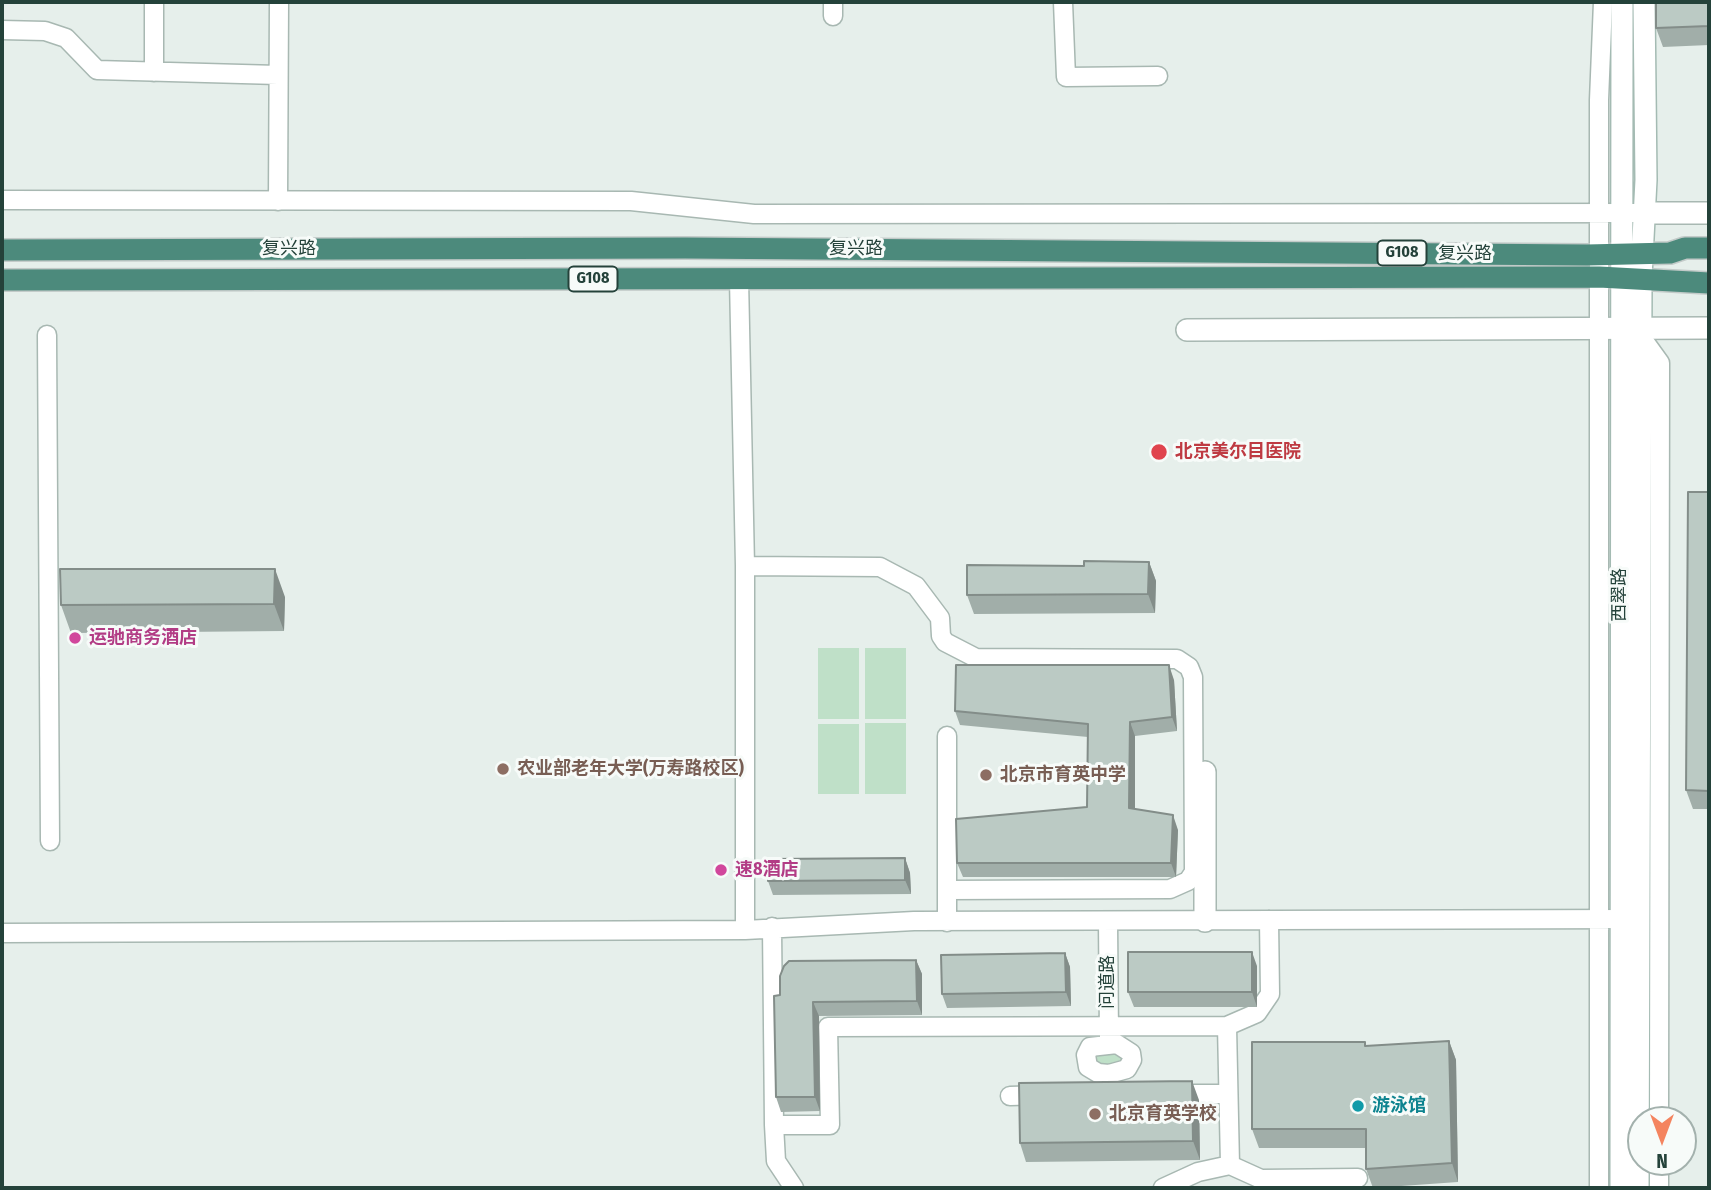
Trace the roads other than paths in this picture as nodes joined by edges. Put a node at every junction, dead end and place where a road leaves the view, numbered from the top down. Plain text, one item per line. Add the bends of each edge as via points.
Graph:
1 (154, 2) edge
2 (279, 2) edge
3 (1063, 2) edge
4 (1603, 2) edge
5 (1622, 2) edge
6 (1644, 2) edge
7 (2, 30) edge
8 (154, 72) junction
9 (278, 75) junction
10 (1158, 76) dead end
11 (2, 200) edge
12 (278, 201) junction
13 (1599, 212) junction
14 (1622, 213) junction
15 (1644, 213) junction
16 (1709, 214) edge
17 (1709, 248) edge
18 (2, 250) edge
19 (1599, 254) junction
20 (1632, 254) junction
21 (1599, 277) junction
22 (1631, 277) junction
23 (739, 279) junction
24 (2, 280) edge
25 (1709, 284) edge
26 (1709, 328) edge
27 (1187, 330) dead end
28 (1626, 331) junction
29 (47, 335) dead end
30 (745, 566) junction
31 (947, 736) dead end
32 (1205, 772) dead end
33 (50, 841) dead end
34 (947, 890) junction
35 (1269, 920) junction
36 (1620, 920) junction
37 (1108, 921) junction
38 (1205, 921) junction
39 (947, 922) junction
40 (772, 927) junction
41 (744, 930) junction
42 (2, 933) edge
43 (1227, 1026) junction
44 (1109, 1035) junction
45 (1108, 1074) junction
46 (1162, 1094) edge
47 (1228, 1094) junction
48 (1059, 1095) edge
49 (1109, 1095) edge
50 (1010, 1096) dead end
51 (1659, 1106) edge
52 (774, 1125) junction
53 (1230, 1166) junction
54 (1358, 1178) dead end
55 (794, 1188) edge
56 (1163, 1188) edge
57 (1599, 1188) edge
58 (1621, 1188) edge
59 (1638, 1188) edge

1 - 8 street
2 - 9 street
3 - 10 street via 1066,78
4 - 13 street
5 - 14 main road
6 - 15 main road
7 - 8 street via 45,31 66,38 97,70
8 - 9 street
9 - 12 street
11 - 12 street, 复兴路
12 - 13 street, 复兴路 via 631,201 754,214
13 - 14 street, 复兴路
13 - 19 street
14 - 15 street, 复兴路
14 - 20 main road
15 - 16 main road, 复兴路
15 - 20 main road
17 - 20 highway, 复兴路 / G108
18 - 19 highway, 复兴路 / G108 via 685,248
19 - 20 highway, 复兴路 / G108
19 - 21 street
20 - 22 main road, 西翠路
21 - 22 highway, 复兴路 / G108
21 - 23 highway, 复兴路 / G108
21 - 28 street
22 - 25 highway, 复兴路 / G108
22 - 28 main road, 西翠路
23 - 24 highway, 复兴路 / G108
23 - 30 street
26 - 28 main road
27 - 28 main road
28 - 36 main road, 西翠路
28 - 36 street
28 - 51 street via 1660,363
29 - 33 street
30 - 34 street via 888,570 916,586 932,603 945,642 976,658 1177,659 1189,667 1193,677 1194,872 1188,881 1170,889
30 - 41 street
31 - 34 street
32 - 38 main road
34 - 39 street
35 - 36 street
35 - 38 street
35 - 43 street via 1270,994 1257,1013
36 - 57 street
36 - 58 main road, 西翠路
36 - 59 main road, 西翠路
37 - 38 street
37 - 39 street
37 - 44 street, 问道路
39 - 40 street
40 - 41 street
40 - 52 street
41 - 42 street
43 - 44 street
43 - 47 street
44 - 45 street via 1127,1048 1132,1060 1122,1072
44 - 45 street via 1086,1055 1089,1069
44 - 52 street via 828,1027 830,1125
45 - 49 street
46 - 47 street
47 - 53 street
48 - 50 street
52 - 55 street via 776,1161
53 - 54 street via 1261,1179
53 - 56 street via 1198,1172

